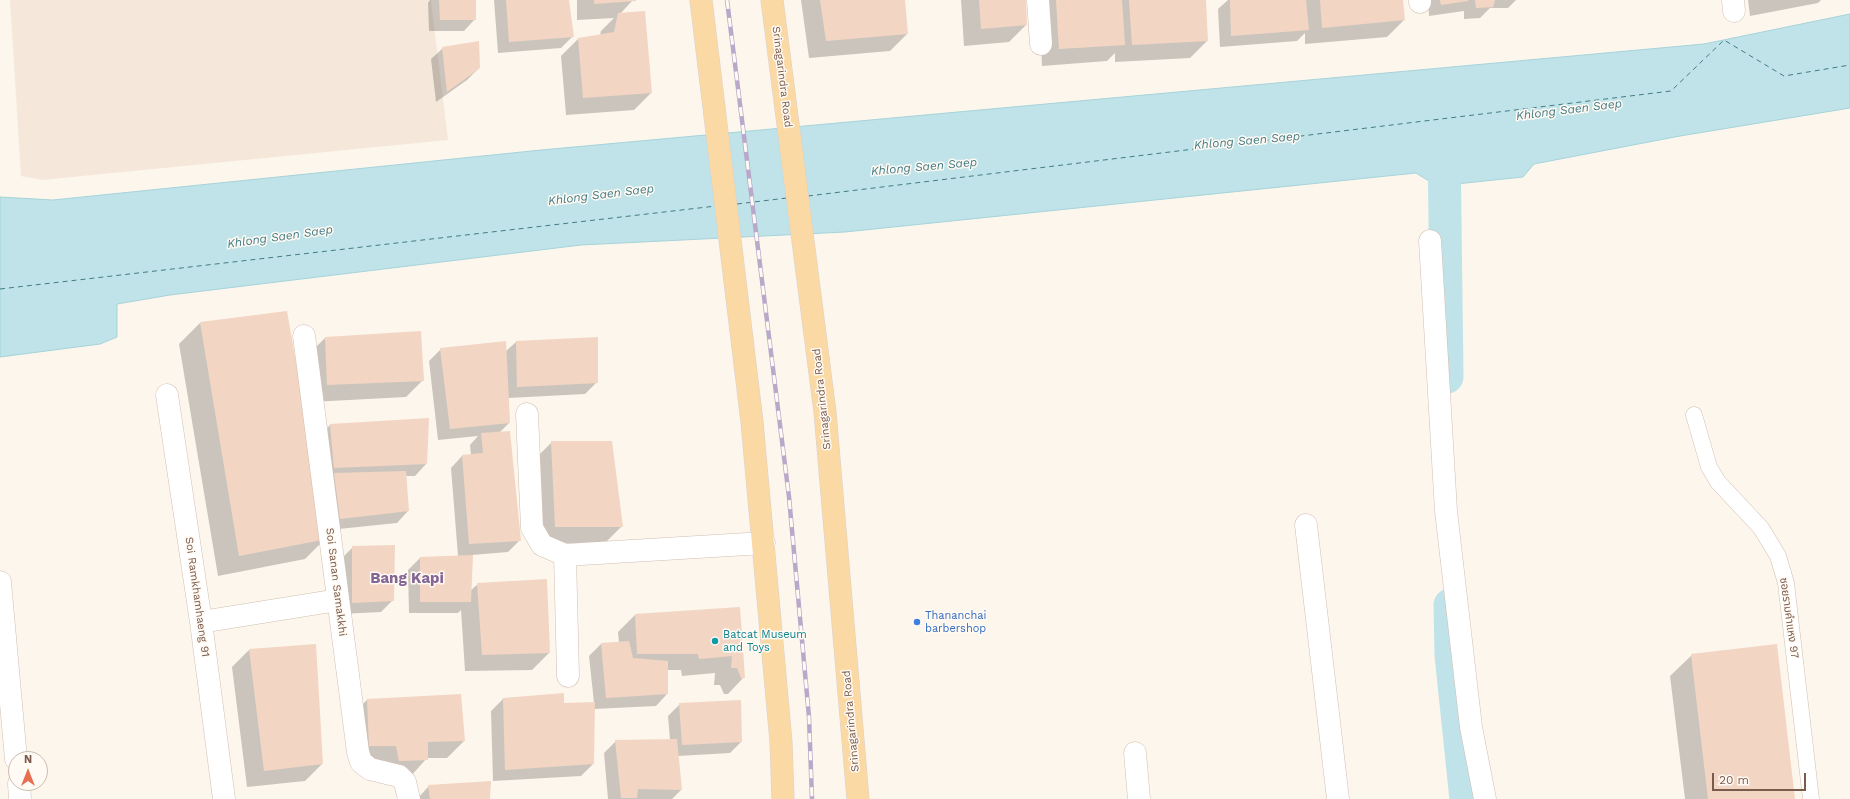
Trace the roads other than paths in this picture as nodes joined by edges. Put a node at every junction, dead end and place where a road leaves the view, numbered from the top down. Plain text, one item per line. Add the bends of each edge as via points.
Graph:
1 (701, 0) edge
2 (772, 0) edge
3 (1038, 0) edge
4 (1041, 44) dead end
5 (1430, 241) dead end
6 (304, 336) dead end
7 (167, 395) dead end
8 (527, 414) dead end
9 (1694, 416) dead end
10 (1306, 525) dead end
11 (764, 543) junction
12 (566, 555) junction
13 (0, 582) edge
14 (338, 600) junction
15 (202, 622) junction
16 (3, 645) edge
17 (568, 676) dead end
18 (15, 751) edge
19 (1136, 753) dead end
20 (224, 799) edge
21 (409, 799) edge
22 (782, 799) edge
23 (858, 799) edge
24 (1140, 799) edge
25 (1338, 799) edge
26 (1485, 799) edge
27 (1811, 799) edge

1 - 11 main road via 752,422
2 - 23 main road, Srinagarindra Road via 825,412
3 - 4 street
5 - 26 street via 1446,511 1471,727
6 - 14 street, Soi Sanan Samakkhi
7 - 15 street, Soi Ramkhamhaeng 91
8 - 12 street via 532,528 542,545
9 - 27 lane, ซอยรามคำแหง 97 via 1709,467 1718,482 1761,528 1778,556 1786,583
10 - 25 street
11 - 12 street
11 - 22 main road via 781,742
12 - 17 street
13 - 16 street
14 - 15 street
14 - 21 street, Soi Sanan Samakkhi via 361,762 370,769 399,776 405,782
15 - 20 street, Soi Ramkhamhaeng 91
16 - 18 street
19 - 24 street

